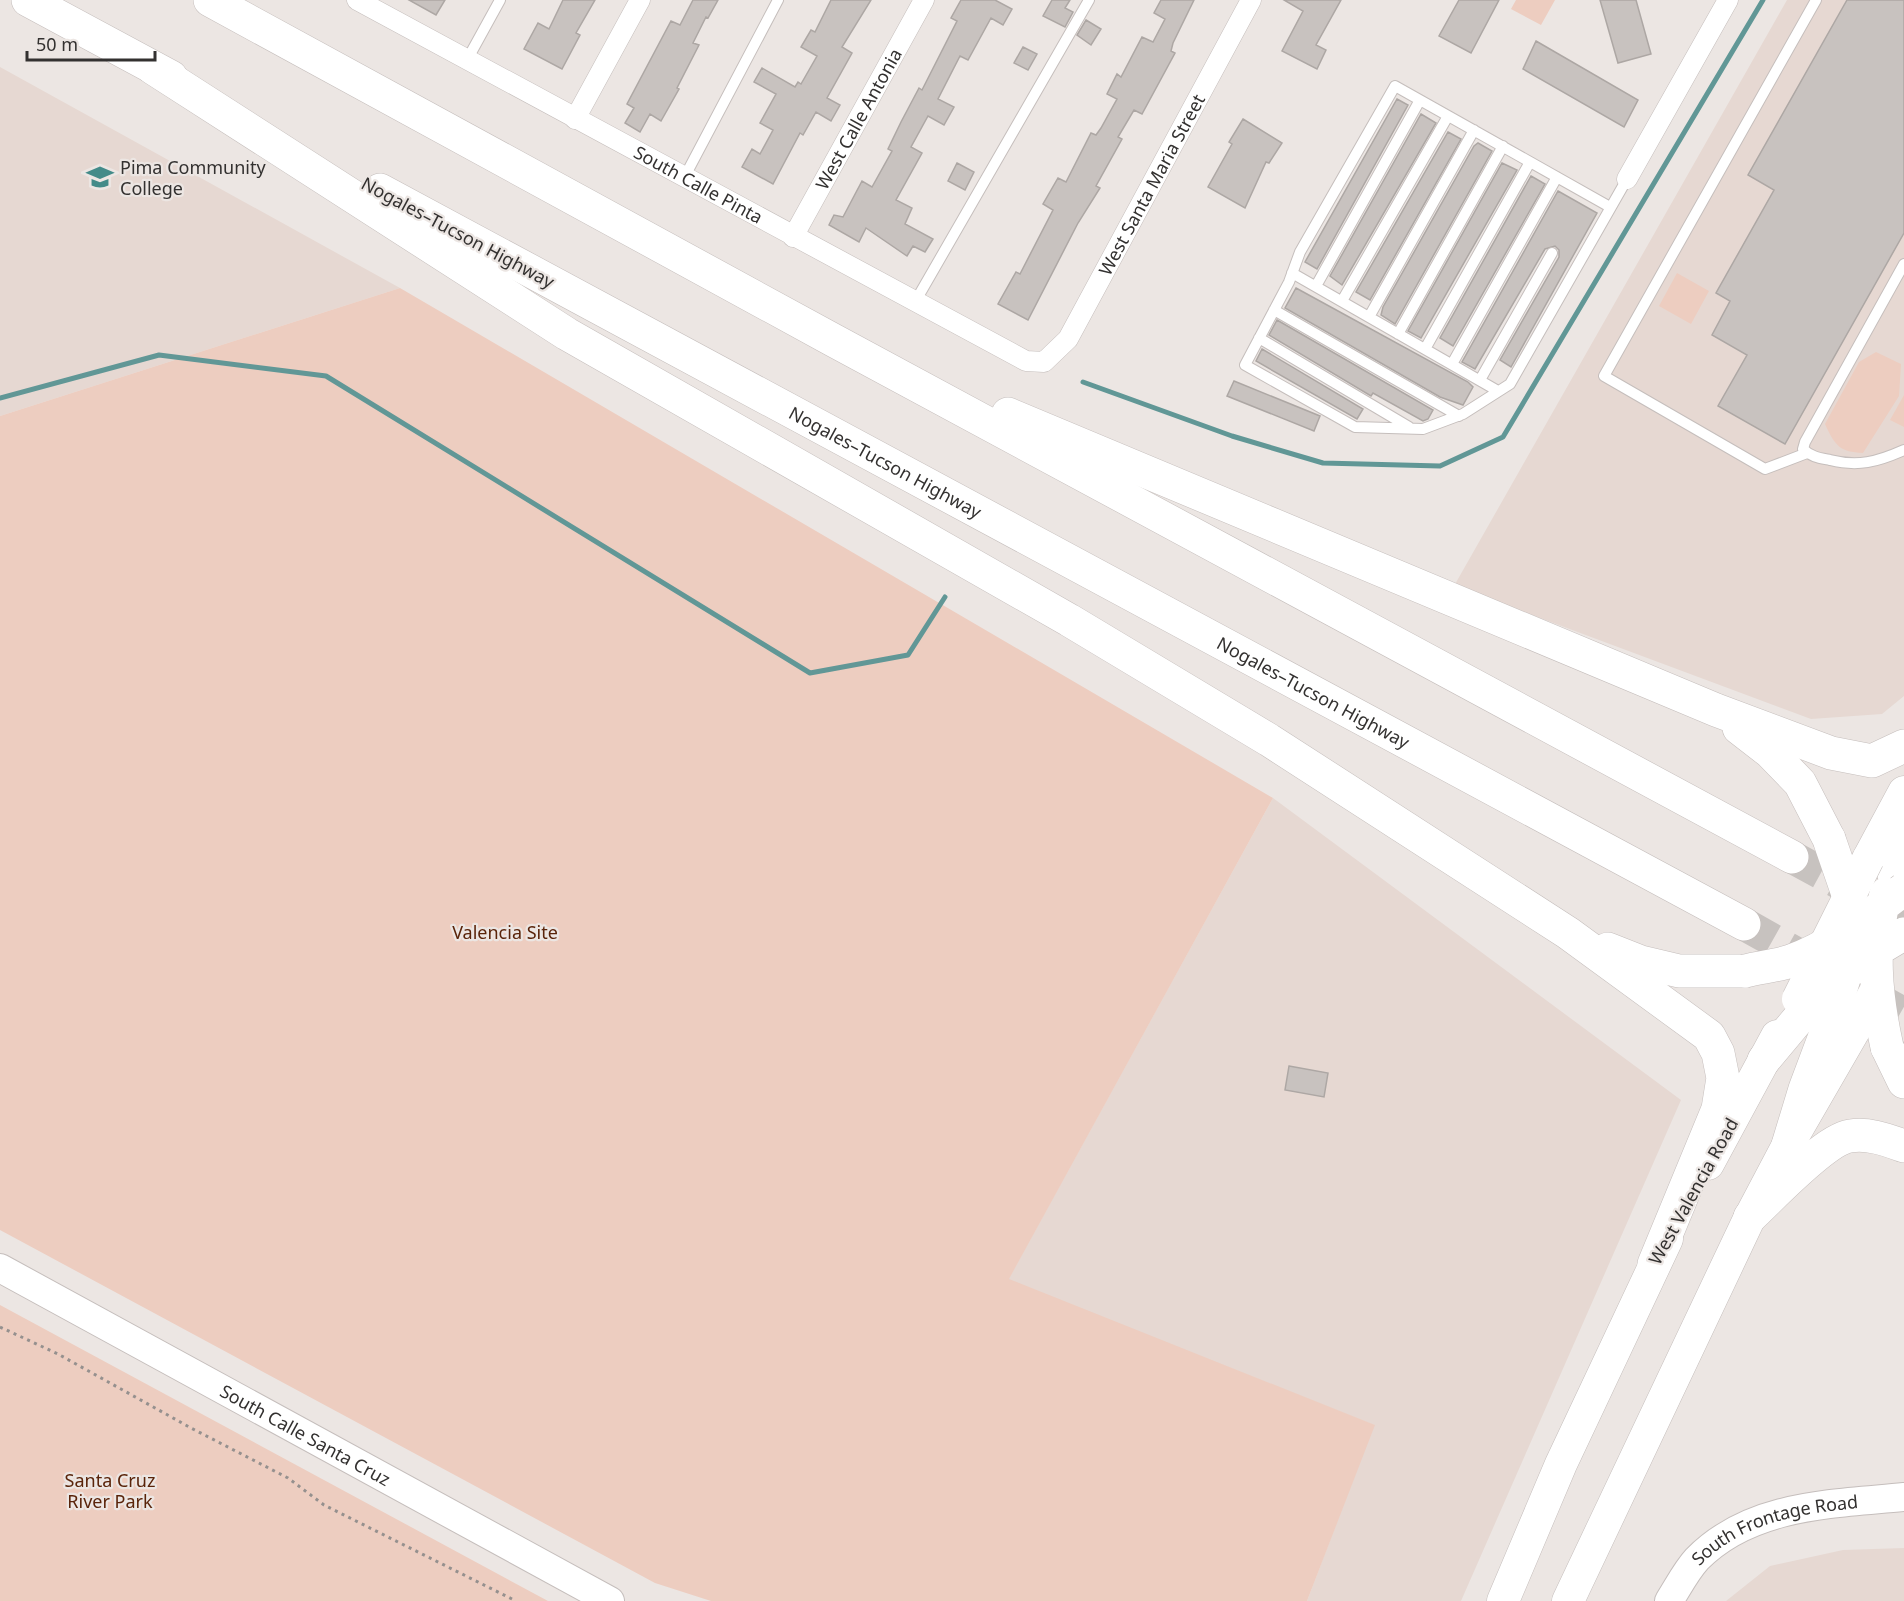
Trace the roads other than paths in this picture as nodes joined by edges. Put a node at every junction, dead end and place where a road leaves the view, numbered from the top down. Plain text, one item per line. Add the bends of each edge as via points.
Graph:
1 (28, 0) edge
2 (210, 0) edge
3 (500, 0) edge
4 (640, 0) edge
5 (778, 0) edge
6 (924, 0) edge
7 (1089, 0) edge
8 (1251, 0) edge
9 (1728, 0) edge
10 (1816, 0) edge
11 (359, 1) edge
12 (467, 60) junction
13 (153, 68) junction
14 (1420, 100) junction
15 (1448, 116) junction
16 (575, 119) junction
17 (1474, 130) junction
18 (1503, 146) junction
19 (1530, 162) junction
20 (1557, 177) junction
21 (684, 178) junction
22 (1627, 179) joint
23 (1610, 207) junction
24 (793, 237) junction
25 (1552, 254) dead end
26 (1904, 264) edge
27 (1292, 273) junction
28 (1316, 286) junction
29 (1342, 301) junction
30 (915, 302) junction
31 (1274, 310) junction
32 (1370, 317) junction
33 (1398, 334) junction
34 (1259, 338) junction
35 (833, 340) junction
36 (1425, 349) junction
37 (1044, 362) joint
38 (1452, 364) junction
39 (1480, 380) junction
40 (1498, 391) junction
41 (1459, 416) junction
42 (1412, 429) junction
43 (1904, 450) edge
44 (1807, 453) junction
45 (1716, 710) junction
46 (1904, 746) edge
47 (1904, 792) edge
48 (1904, 828) edge
49 (1792, 856) tunnel mouth
50 (1887, 881) edge
51 (1849, 897) junction
52 (1744, 924) tunnel mouth
53 (1568, 933) junction
54 (1837, 938) junction
55 (1895, 941) edge
56 (1846, 972) junction
57 (1876, 990) junction
58 (1824, 1012) junction
59 (1764, 1060) joint
60 (1904, 1082) edge
61 (1788, 1145) joint
62 (1904, 1146) edge
63 (1750, 1217) junction
64 (1654, 1264) junction
65 (0, 1268) edge
66 (1904, 1497) edge
67 (610, 1601) edge
68 (1503, 1601) edge
69 (1568, 1601) edge
70 (1669, 1601) edge

1 - 13 highway, Nogales–Tucson Highway
2 - 35 highway
3 - 12 lane
4 - 16 street
5 - 21 lane
6 - 24 street, West Calle Antonia
7 - 30 lane
8 - 37 street, West Santa Maria Street via 1068,339
9 - 22 street
10 - 44 lane via 1604,376 1766,469
11 - 12 street, South Calle Pinta
12 - 16 street, South Calle Pinta
13 - 52 highway, Nogales–Tucson Highway
13 - 53 highway via 567,334 1063,617 1250,729
14 - 15 lane
14 - 27 lane via 1395,86 1300,252
14 - 28 lane
15 - 17 lane
15 - 29 lane
16 - 21 street, South Calle Pinta
17 - 18 lane
17 - 32 lane
18 - 19 lane
18 - 33 lane
19 - 20 lane
19 - 36 lane
20 - 23 lane
20 - 38 lane
21 - 24 street, South Calle Pinta
22 - 23 lane
23 - 40 lane via 1510,384
24 - 30 street, South Calle Pinta
25 - 39 lane
26 - 44 lane via 1804,442
27 - 28 lane
27 - 31 lane
28 - 29 lane
29 - 32 lane
30 - 37 street, South Calle Pinta via 1026,361
31 - 34 lane
31 - 41 lane
32 - 33 lane
33 - 36 lane
34 - 42 lane
34 - 42 lane via 1245,365 1355,427
35 - 45 highway
35 - 49 highway
36 - 38 lane
38 - 39 lane
39 - 40 lane
40 - 41 lane
41 - 42 lane
43 - 44 lane via 1861,465
45 - 46 highway via 1831,753 1872,761
45 - 51 highway, bridge via 1770,752 1800,783 1829,838
47 - 50 main road
48 - 50 highway
50 - 51 main road, bridge
50 - 54 highway, bridge
50 - 55 highway, bridge
51 - 54 highway, bridge
53 - 54 highway, bridge via 1641,962 1679,971 1745,970 1791,961
53 - 64 highway via 1709,1036 1718,1053 1723,1078 1718,1109
54 - 56 highway, bridge
54 - 58 main road, bridge
55 - 56 highway, bridge
55 - 57 highway, bridge
56 - 58 highway, bridge
57 - 58 main road, bridge
57 - 60 highway, bridge via 1887,1047
58 - 59 highway
58 - 61 highway
59 - 64 main road, West Valencia Road
61 - 63 main road
62 - 63 highway via 1878,1137 1848,1136 1818,1154
63 - 69 main road
64 - 68 main road, West Valencia Road via 1561,1464
65 - 67 street, South Calle Santa Cruz
66 - 70 street, South Frontage Road via 1808,1506 1754,1523 1698,1558

